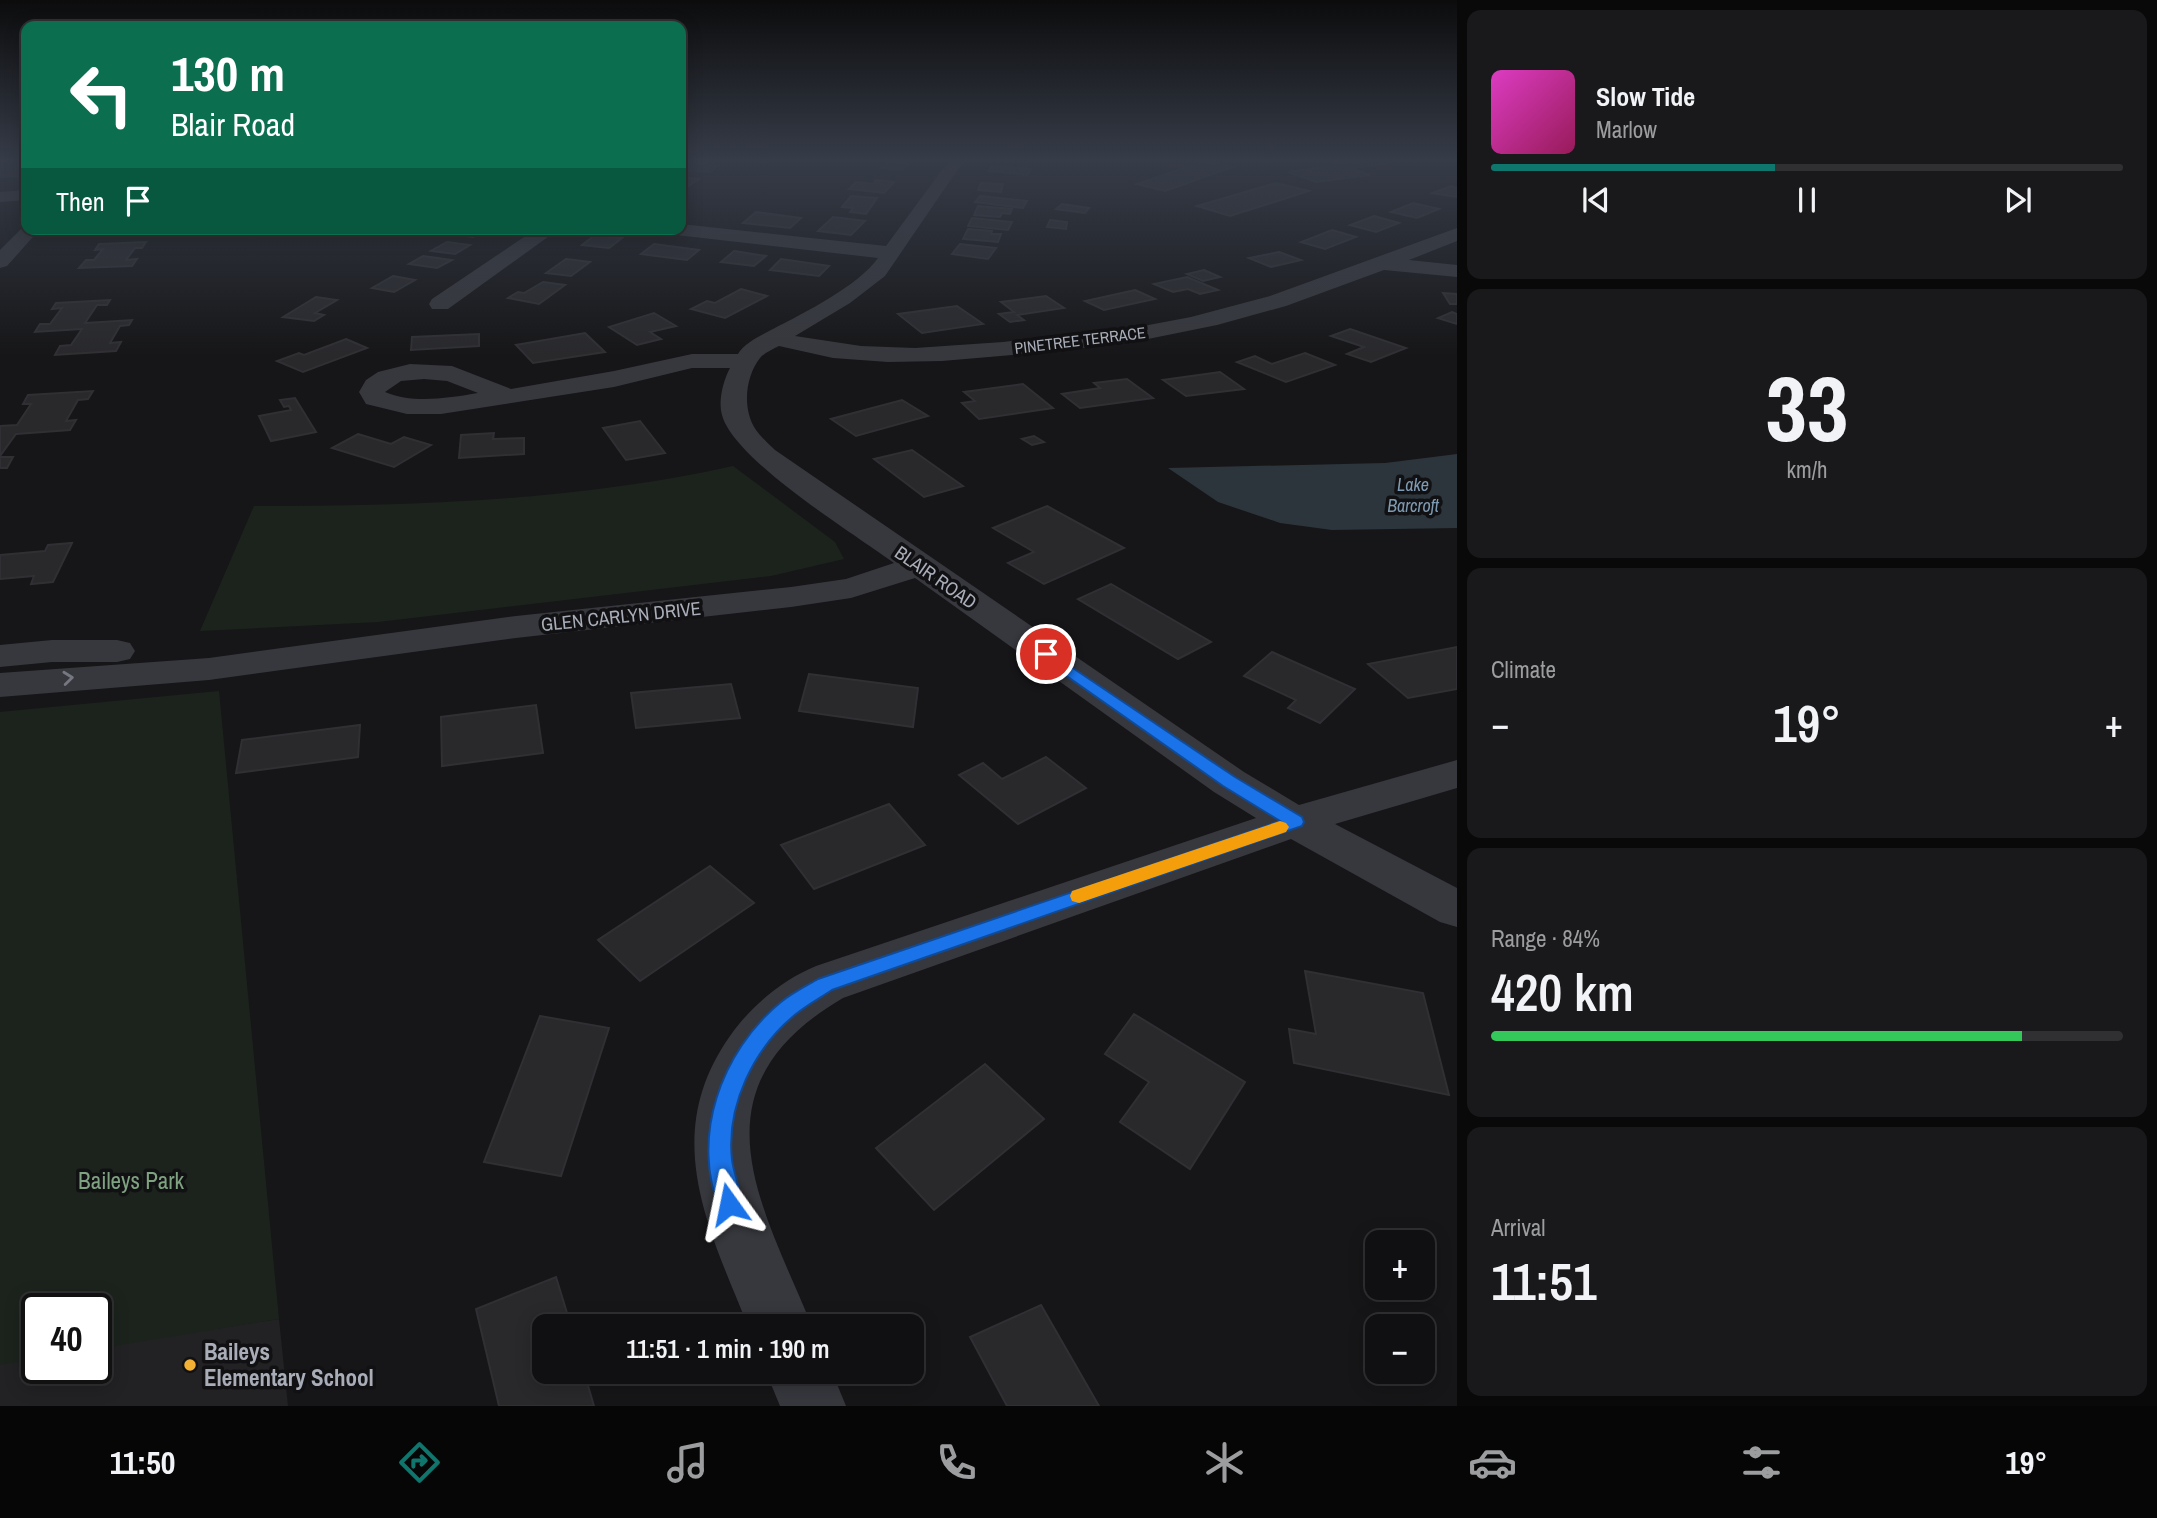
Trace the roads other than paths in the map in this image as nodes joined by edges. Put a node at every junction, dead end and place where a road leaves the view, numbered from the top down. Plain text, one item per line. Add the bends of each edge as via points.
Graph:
1 (911, 225) edge
2 (686, 230) edge
3 (1457, 234) edge
4 (25, 235) edge
5 (540, 235) edge
6 (891, 253) junction
7 (0, 262) edge
8 (1380, 264) junction
9 (1457, 271) edge
10 (440, 304) dead end
11 (773, 337) junction
12 (744, 361) junction
13 (509, 397) dead end
14 (920, 565) junction
15 (318, 654) junction
16 (0, 656) edge
17 (0, 685) edge
18 (1457, 775) edge
19 (1295, 822) junction
20 (1457, 909) edge
21 (775, 1314) edge
22 (804, 1384) edge
23 (813, 1406) edge

1 - 6 street
2 - 6 street
3 - 8 street, PINETREE TERRACE
4 - 7 street
5 - 10 street
6 - 11 street via 864,284
8 - 9 street, PINETREE TERRACE
8 - 11 street, PINETREE TERRACE via 1220,318 1121,336 903,357 845,354
11 - 12 street
12 - 13 street via 692,361
12 - 14 street, BLAIR ROAD via 733,402 744,433 765,456
14 - 15 street, GLEN CARLYN DRIVE via 851,588
14 - 19 street, BLAIR ROAD via 1141,722
15 - 16 street, GLEN CARLYN DRIVE via 79,651
17 -> 15 street, GLEN CARLYN DRIVE via 209,669
18 - 19 street
19 - 20 street, BLAIR ROAD
19 - 21 street via 825,985 789,1007 759,1038 736,1074 722,1116 720,1159 729,1204
22 - 23 street

